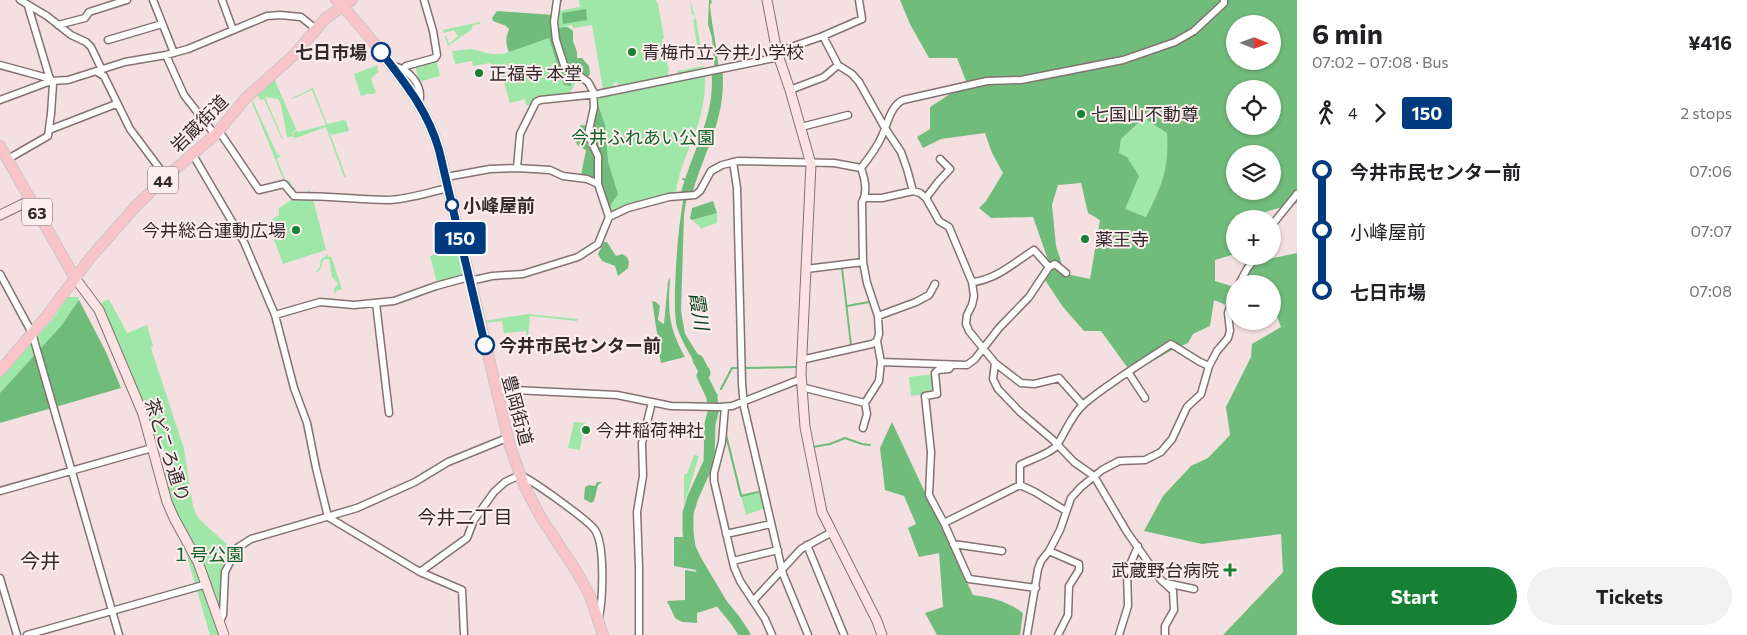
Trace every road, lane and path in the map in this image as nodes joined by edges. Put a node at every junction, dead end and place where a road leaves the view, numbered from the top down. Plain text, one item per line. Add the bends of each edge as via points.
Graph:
1 (20, 0) edge
2 (127, 0) edge
3 (153, 0) edge
4 (222, 0) edge
5 (352, 0) edge
6 (424, 0) edge
7 (557, 0) edge
8 (767, 0) edge
9 (860, 0) edge
10 (1224, 0) edge
11 (339, 3) edge
12 (28, 6) junction
13 (58, 24) junction
14 (162, 24) junction
15 (316, 29) junction
16 (233, 30) junction
17 (823, 36) junction
18 (108, 40) dead end
19 (174, 53) junction
20 (166, 55) junction
21 (778, 55) junction
22 (412, 64) junction
23 (0, 65) edge
24 (838, 65) junction
25 (392, 66) junction
26 (403, 70) junction
27 (100, 71) junction
28 (410, 76) junction
29 (51, 81) junction
30 (790, 90) junction
31 (594, 95) junction
32 (0, 100) edge
33 (419, 102) junction
34 (116, 104) junction
35 (848, 115) dead end
36 (801, 127) junction
37 (885, 128) junction
38 (49, 130) junction
39 (217, 133) junction
40 (0, 146) edge
41 (193, 154) junction
42 (8, 158) junction
43 (940, 159) dead end
44 (733, 162) junction
45 (811, 164) junction
46 (517, 168) junction
47 (861, 168) junction
48 (166, 177) junction
49 (447, 182) junction
50 (598, 184) junction
51 (913, 191) junction
52 (1297, 194) edge
53 (865, 198) junction
54 (926, 198) junction
55 (31, 200) junction
56 (1281, 214) edge
57 (0, 215) edge
58 (609, 217) junction
59 (863, 262) junction
60 (1049, 268) junction
61 (806, 269) junction
62 (1066, 272) dead end
63 (0, 274) edge
64 (75, 278) junction
65 (469, 279) junction
66 (972, 282) junction
67 (935, 284) dead end
68 (376, 304) junction
69 (275, 314) junction
70 (878, 316) junction
71 (1230, 330) edge
72 (32, 333) junction
73 (877, 342) junction
74 (982, 349) junction
75 (801, 360) junction
76 (881, 362) junction
77 (995, 364) junction
78 (952, 365) junction
79 (1209, 366) junction
80 (0, 371) edge
81 (1128, 372) junction
82 (801, 383) junction
83 (496, 392) junction
84 (1145, 398) dead end
85 (652, 402) junction
86 (744, 402) junction
87 (865, 403) junction
88 (1083, 405) junction
89 (722, 407) junction
90 (389, 412) dead end
91 (863, 428) dead end
92 (507, 438) junction
93 (1057, 446) junction
94 (152, 448) junction
95 (71, 471) junction
96 (520, 475) junction
97 (1094, 476) junction
98 (1020, 485) junction
99 (0, 491) edge
100 (1066, 511) junction
101 (328, 517) junction
102 (944, 523) junction
103 (771, 524) junction
104 (832, 532) junction
105 (726, 534) junction
106 (953, 544) junction
107 (807, 545) junction
108 (1138, 546) junction
109 (778, 550) junction
110 (1002, 551) dead end
111 (1049, 551) junction
112 (733, 561) junction
113 (782, 569) junction
114 (420, 572) junction
115 (0, 578) edge
116 (1166, 583) junction
117 (206, 584) junction
118 (1036, 588) junction
119 (1194, 588) dead end
120 (753, 600) junction
121 (112, 610) junction
122 (598, 618) junction
123 (220, 622) junction
124 (16, 635) edge
125 (27, 635) edge
126 (119, 635) edge
127 (224, 635) edge
128 (464, 635) edge
129 (603, 635) edge
130 (639, 635) edge
131 (772, 635) edge
132 (808, 635) edge
133 (844, 635) edge
134 (882, 635) edge
135 (1027, 635) edge
136 (1058, 635) edge
137 (1119, 635) edge
138 (1165, 635) edge

1 - 12 street
2 - 13 street via 89,12 86,18
3 - 14 street
4 - 16 street
5 - 11 main road, 岩蔵街道 / 44
6 - 22 street via 437,56
7 - 31 street via 554,22 564,65 590,84
8 - 21 street
9 - 17 street via 862,19
10 - 37 street via 1194,31 1175,42 1097,66 1021,80 987,81 903,100 898,102
11 - 15 main road, 岩蔵街道 / 44
11 - 25 main road, 豊岡街道
12 - 13 street
12 - 29 street
13 - 27 street via 91,47
14 - 18 street
14 - 19 street
15 - 16 street via 301,17 276,14
15 - 39 main road, 岩蔵街道 / 44 via 294,55 253,91
16 - 19 street
17 - 21 street
17 - 24 street
19 - 20 street
20 - 27 street via 125,62
20 - 39 street via 184,95
21 - 30 street
21 - 31 street
22 - 26 street
22 - 28 street
23 - 29 street
24 - 30 street via 824,77
24 - 37 street via 859,82
25 - 26 street
25 - 33 main road, 豊岡街道
26 - 28 street
27 - 29 street
27 - 34 street
28 - 33 street via 421,93
29 - 32 street
29 - 38 street
30 - 36 street
31 - 46 street via 536,102 520,134
31 - 50 street via 589,137 598,156
33 - 49 main road, 豊岡街道 via 434,132
34 - 38 street
34 - 48 street via 136,139
35 - 36 street
36 - 45 street
37 - 47 street via 875,150
37 - 51 street via 901,152
38 - 42 street via 48,136
39 - 41 main road, 岩蔵街道 / 44
39 - 49 street via 259,190 284,184 294,196 386,200 405,198
40 - 42 main road, 63
41 - 48 main road, 岩蔵街道 / 44
41 - 69 street via 244,242
42 - 55 main road, 63
43 - 54 street via 950,169
44 - 45 street
44 - 58 street via 711,171 700,191 693,195 628,208
44 - 86 street via 738,196
45 - 47 street via 834,163
45 - 61 street
46 - 49 street via 495,168
46 - 50 street via 550,170
47 - 53 street
48 - 64 main road, 岩蔵街道 / 44 via 136,206
49 - 65 main road, 豊岡街道
50 - 58 street
51 - 53 street
51 - 54 street
52 - 56 street
53 - 59 street via 862,202
54 - 66 street via 939,221 949,227
55 - 57 street
55 - 64 main road, 63
58 - 65 street via 598,244 578,257 523,274
59 - 61 street
59 - 70 street
60 - 62 street via 1055,264
60 - 66 street via 1034,250 996,276
60 - 74 street via 1029,297
61 - 75 street
63 - 72 street
64 - 72 main road, 岩蔵街道 / 44
64 - 94 street, 茶どころ通り via 101,314 143,414
65 - 68 street via 436,286 394,302
65 - 83 main road, 豊岡街道
66 - 74 street via 974,296 966,324
67 - 70 street via 929,294 916,302
68 - 69 street via 320,302
68 - 90 street
69 - 101 street via 294,388 307,423
70 - 73 street
71 - 79 street
72 - 80 main road, 岩蔵街道 / 44
72 - 95 street
73 - 75 street
73 - 76 street
74 - 77 street
74 - 78 street via 966,365
75 - 82 street
76 - 78 street
76 - 87 street via 879,382
77 - 88 street via 1020,383 1034,384 1059,378
77 - 93 street via 993,379 998,389
78 - 102 street via 935,373 937,394 925,396 931,452 928,495
79 - 81 street via 1171,344
79 - 97 street via 1201,394 1187,408 1172,439 1161,452 1145,460 1119,461
81 - 84 street
81 - 88 street
82 - 86 street
82 - 87 street
82 - 104 street via 805,427 820,506
83 - 85 street via 618,395
83 - 92 main road, 豊岡街道
85 - 89 street via 670,406
85 - 130 street via 642,443 643,476 637,512
86 - 89 street
86 - 103 street
87 - 91 street via 867,414
88 - 93 street
89 - 105 street via 722,442 714,478
92 - 96 main road, 豊岡街道
92 - 101 street via 442,464 403,488
93 - 97 street
93 - 98 street via 1020,465
94 - 95 street
94 - 117 street, 茶どころ通り via 169,507 196,557
95 - 99 street
95 - 121 street
96 - 114 street via 494,492 467,538
96 - 122 main road, 豊岡街道 via 545,524 582,580
96 - 122 street via 529,478 596,532 604,580
97 - 100 street via 1071,498
97 - 108 street
98 - 100 street
98 - 102 street
100 - 111 street
101 - 114 street
101 - 123 street via 251,539 237,548 225,572
102 - 106 street
103 - 105 street
103 - 109 street
104 - 107 street
104 - 134 street
105 - 112 street
106 - 110 street
106 - 118 street via 969,579
107 - 113 street
107 - 133 street
108 - 116 street
108 - 137 street via 1127,572 1128,606
109 - 112 street
109 - 113 street
111 - 118 street via 1038,569
111 - 136 street via 1079,564 1069,586 1068,614
112 - 120 street via 740,581
113 - 120 street
113 - 132 street
114 - 128 street via 462,590
115 - 124 street
116 - 119 street
116 - 138 street via 1173,590 1174,610 1165,626
117 - 121 street
117 - 123 street, 茶どころ通り
118 - 135 street
120 - 131 street
121 - 125 street
121 - 126 street
122 - 129 main road, 豊岡街道
123 - 127 street, 茶どころ通り

